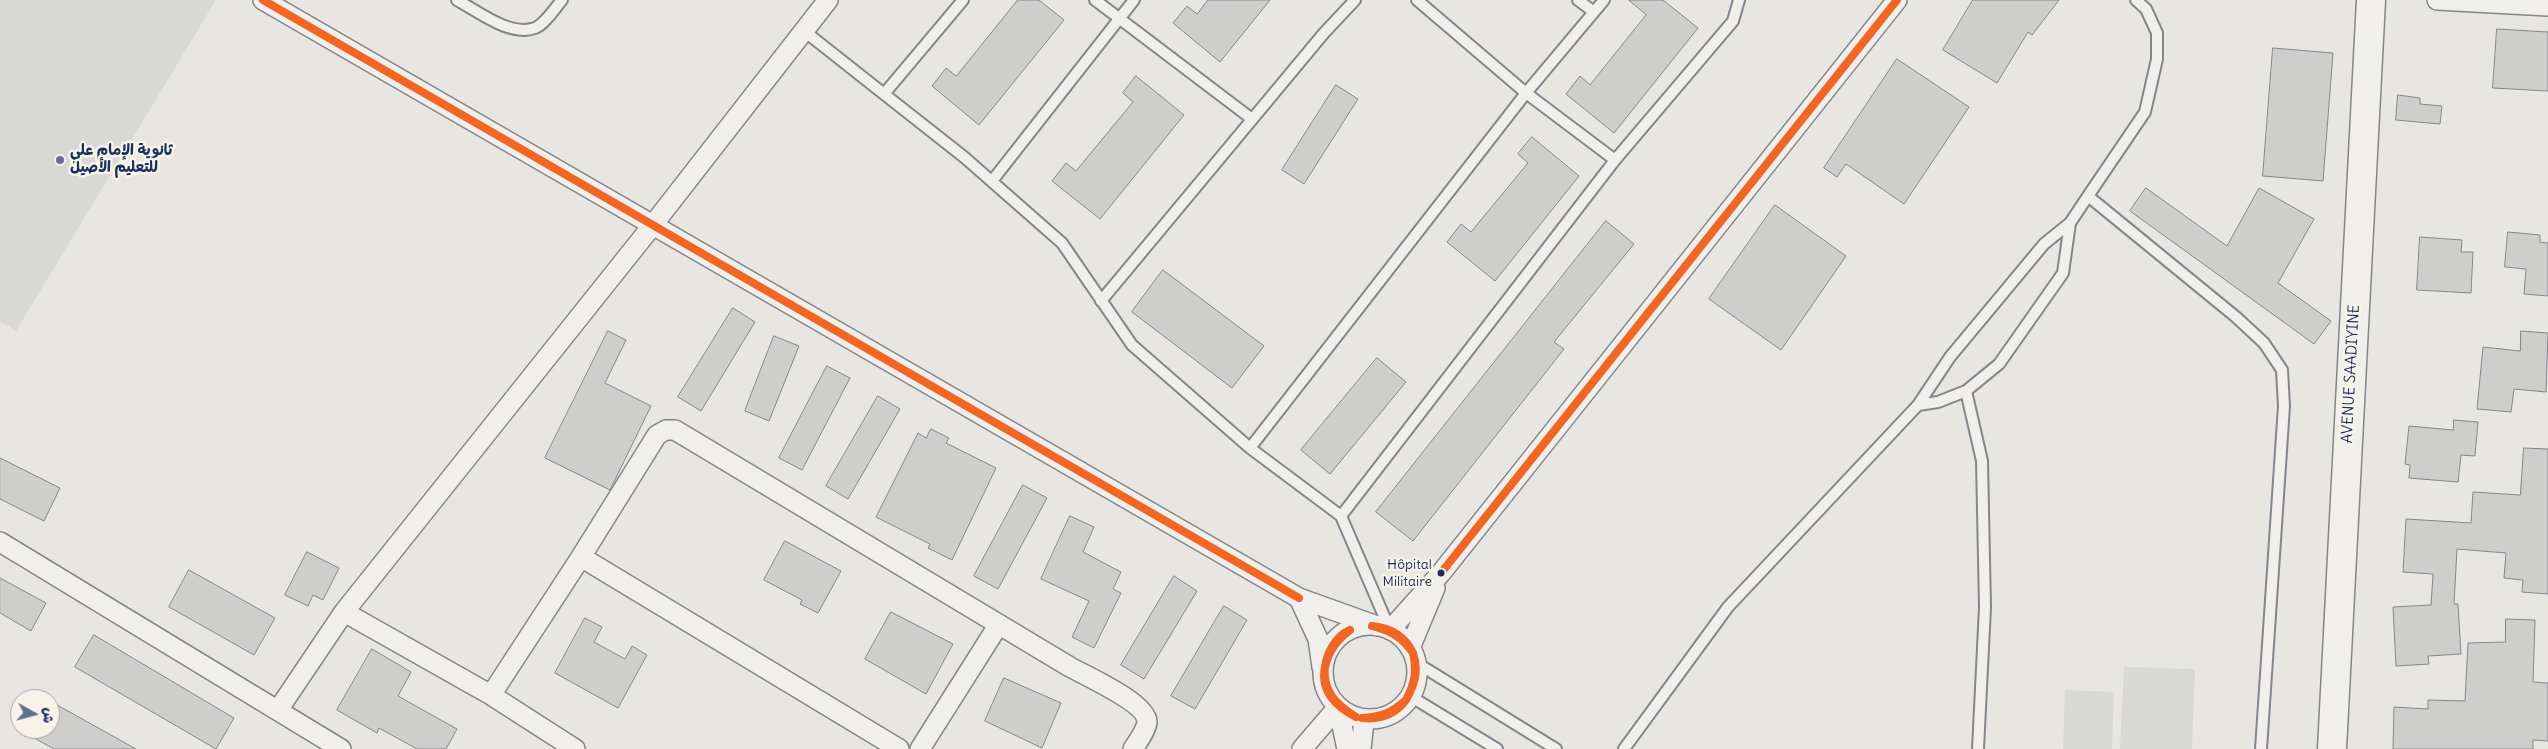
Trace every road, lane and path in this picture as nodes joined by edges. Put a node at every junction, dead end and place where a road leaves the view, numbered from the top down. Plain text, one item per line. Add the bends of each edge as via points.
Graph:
1 (263, 0) edge
2 (458, 0) edge
3 (562, 0) edge
4 (828, 0) edge
5 (963, 0) edge
6 (1096, 0) edge
7 (1134, 0) edge
8 (1354, 0) edge
9 (1417, 0) edge
10 (1578, 0) edge
11 (1604, 0) edge
12 (1739, 0) edge
13 (1896, 0) edge
14 (2136, 0) edge
15 (2371, 0) edge
16 (2437, 0) edge
17 (2548, 6) edge
18 (1594, 12) junction
19 (1120, 19) junction
20 (803, 30) junction
21 (1526, 93) junction
22 (884, 94) junction
23 (1252, 119) junction
24 (1615, 160) junction
25 (992, 181) junction
26 (2088, 196) junction
27 (2070, 223) junction
28 (652, 226) junction
29 (1101, 301) junction
30 (1966, 390) junction
31 (1918, 404) junction
32 (1250, 448) junction
33 (1341, 516) junction
34 (0, 542) edge
35 (581, 557) junction
36 (1441, 573) junction
37 (1299, 598) junction
38 (344, 612) junction
39 (999, 624) junction
40 (1384, 628) junction
41 (1412, 655) junction
42 (1323, 676) junction
43 (491, 695) junction
44 (1410, 696) junction
45 (1338, 707) junction
46 (278, 710) junction
47 (1368, 719) junction
48 (341, 749) edge
49 (575, 749) edge
50 (898, 749) edge
51 (920, 749) edge
52 (1133, 749) edge
53 (1302, 749) edge
54 (1347, 749) edge
55 (1361, 749) edge
56 (1497, 749) edge
57 (1556, 749) edge
58 (1624, 749) edge
59 (1978, 749) edge
60 (2261, 749) edge
61 (2332, 749) edge

1 - 28 street
2 - 3 lane via 511,29 523,30 536,28
4 - 20 street
5 - 22 lane
6 - 19 lane
7 - 19 lane
8 - 23 lane
9 - 21 lane
10 - 18 lane
11 - 18 lane
12 - 24 lane via 1733,21
13 - 36 street
14 - 26 lane via 2146,9 2157,33 2158,59 2145,112
15 - 61 main road, AVENUE SAADIYINE
16 - 17 street
18 - 21 lane
19 - 23 lane
19 - 25 lane
20 - 22 lane
20 - 28 street
21 - 24 lane
21 - 32 lane
22 - 25 lane
23 - 29 lane
24 - 33 lane
25 - 29 lane via 1062,243
26 - 27 lane
26 - 60 lane via 2236,317 2264,343 2282,370 2284,406
27 - 30 lane via 2063,273 1999,364
27 - 31 lane via 2044,244 1950,357
28 - 37 street
28 - 38 street
29 - 32 lane via 1132,345
30 - 31 lane via 1938,402
30 - 59 lane via 1982,461 1985,607
31 - 58 lane via 1728,608
32 - 33 lane
33 - 40 lane
34 - 46 street
35 - 39 street via 657,435 675,430
35 - 43 street
35 - 50 street
36 - 40 street
36 - 41 street
37 - 40 street
37 - 42 street via 1318,639
38 - 43 street
38 - 46 street
39 - 51 street
39 - 52 street via 1143,710 1146,727
40 - 41 street
40 - 42 street via 1353,628 1343,634 1328,652
41 - 44 street via 1416,680
41 - 57 lane
42 - 45 street
43 - 49 street
44 - 47 street via 1392,713
44 - 56 lane
45 - 47 street via 1352,716
45 - 53 street
45 - 54 street
46 - 48 street
47 - 55 street via 1361,730

